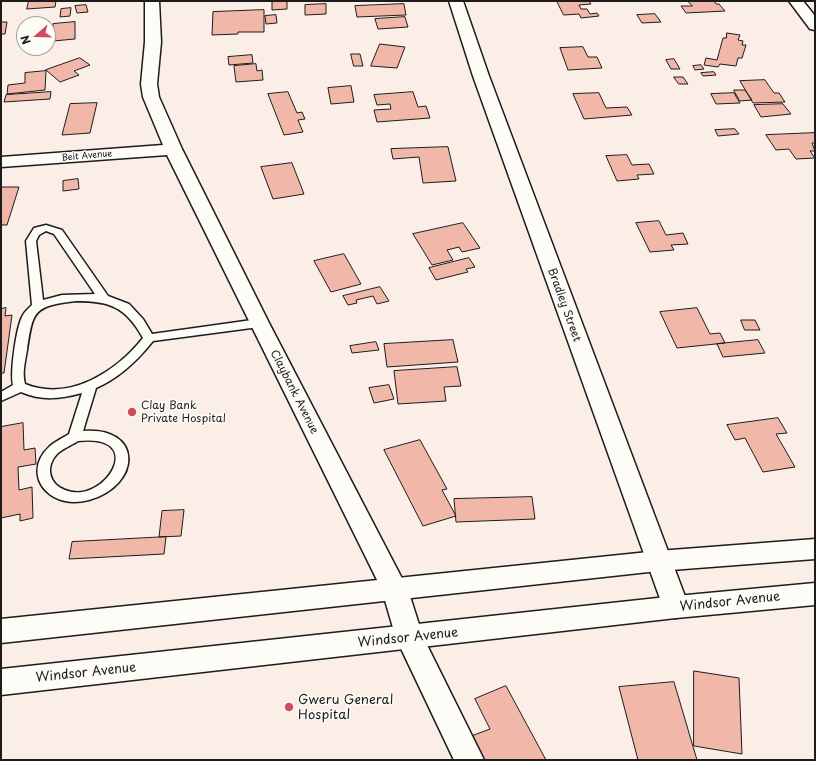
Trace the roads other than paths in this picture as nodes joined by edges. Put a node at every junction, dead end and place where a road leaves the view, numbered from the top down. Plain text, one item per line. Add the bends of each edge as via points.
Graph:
1 (152, 1) edge
2 (456, 1) edge
3 (796, 1) edge
4 (815, 26) edge
5 (173, 149) junction
6 (1, 162) edge
7 (102, 298) junction
8 (38, 306) junction
9 (259, 323) junction
10 (149, 338) junction
11 (90, 386) junction
12 (20, 387) junction
13 (1, 397) edge
14 (75, 437) junction
15 (815, 549) edge
16 (658, 561) junction
17 (395, 590) junction
18 (815, 594) edge
19 (676, 607) junction
20 (1, 631) edge
21 (410, 638) junction
22 (1, 682) edge
23 (469, 760) edge

1 - 5 main road, Claybank Avenue via 153,42 149,84 151,97
2 - 16 main road, Bradley Street
3 - 4 main road
5 - 6 main road, Beit Avenue
5 - 9 main road, Claybank Avenue
7 - 8 lane via 73,297
7 - 8 lane via 58,232 42,228 36,231 31,241
7 - 10 lane via 124,307 142,324
8 - 12 lane via 28,314 25,324 16,377
9 - 10 lane
9 - 17 main road, Claybank Avenue
10 - 11 lane via 134,356 117,370
11 - 12 lane via 72,392 46,395 29,392
11 - 14 lane
12 - 13 lane
14 - 14 lane via 94,436 111,440 123,454 124,464 120,473 102,490 89,495 63,496 51,492 44,485 40,477 40,467 44,457 52,449
15 - 16 main road
16 - 17 main road
16 - 19 main road, Bradley Street
17 - 20 main road
17 - 21 main road, Claybank Avenue
18 - 19 main road, Windsor Avenue
19 - 21 main road, Windsor Avenue
21 - 22 main road, Windsor Avenue
21 - 23 main road, Claybank Avenue

